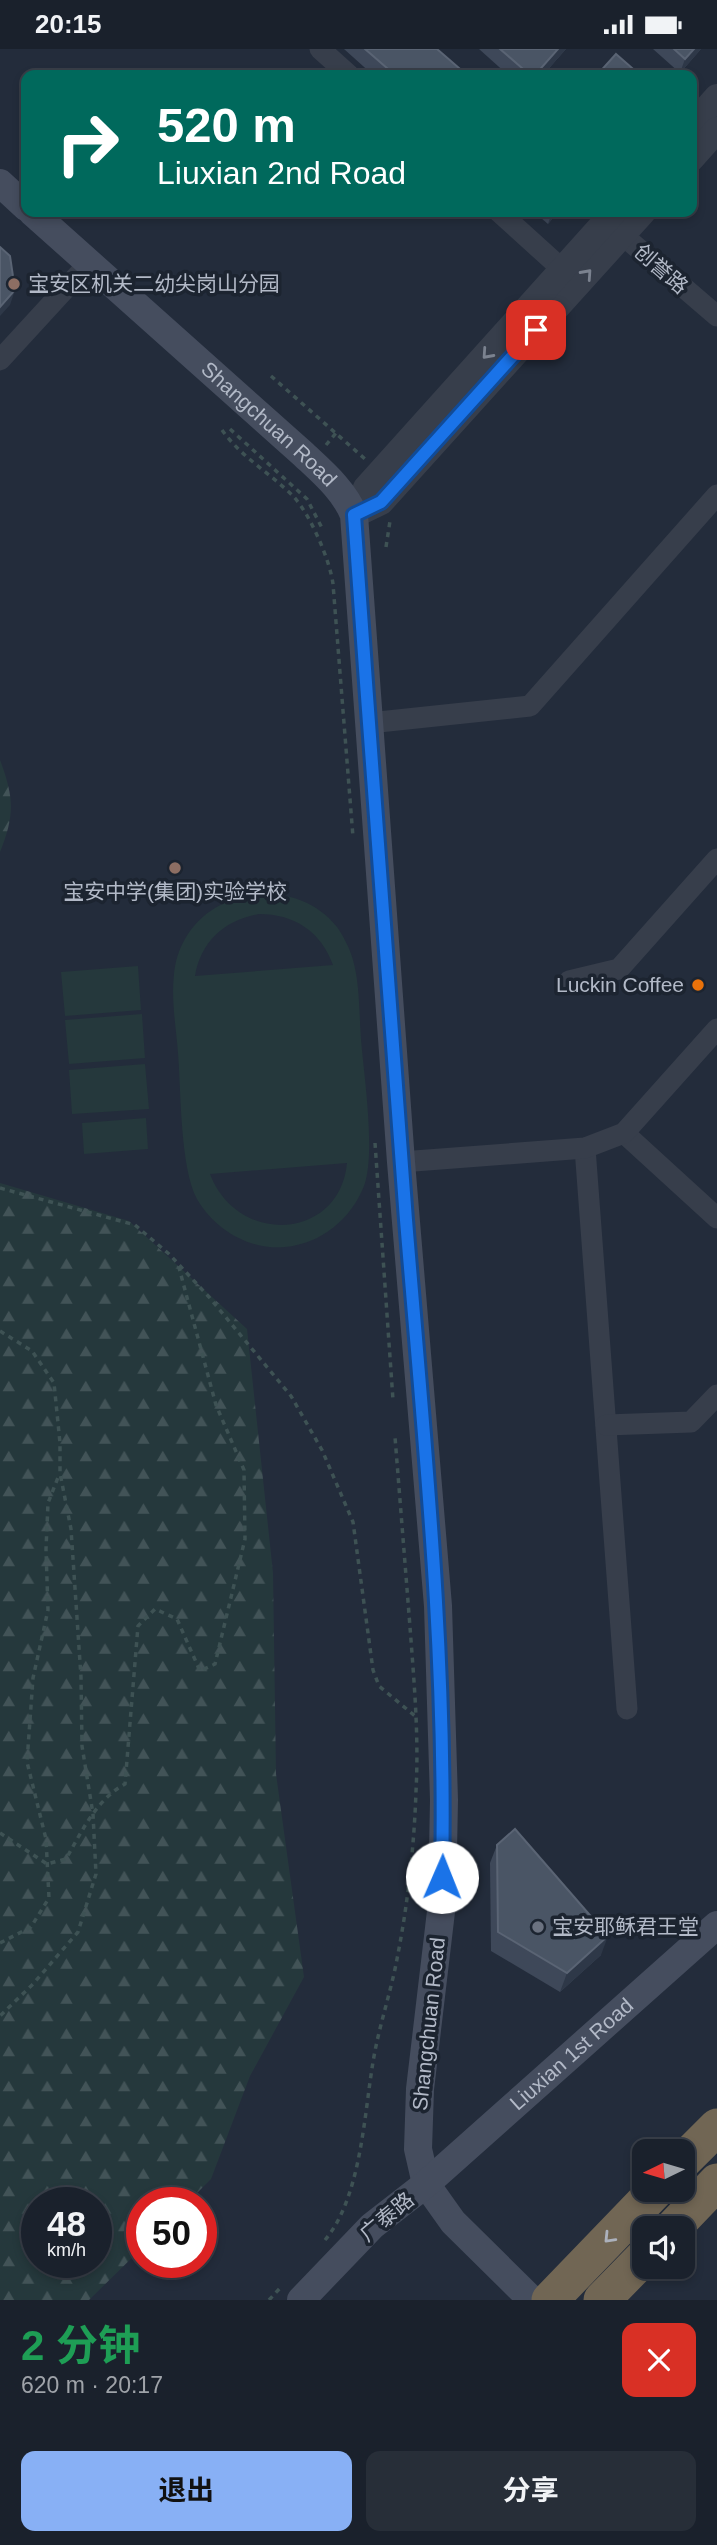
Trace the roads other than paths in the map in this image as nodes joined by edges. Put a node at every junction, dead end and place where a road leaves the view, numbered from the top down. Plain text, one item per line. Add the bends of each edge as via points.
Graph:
1 (320, 49) edge
2 (343, 70) edge
3 (717, 97) edge
4 (697, 119) edge
5 (717, 130) edge
6 (697, 152) edge
7 (0, 183) edge
8 (21, 202) edge
9 (38, 217) edge
10 (505, 217) edge
11 (614, 222) edge
12 (89, 263) junction
13 (562, 269) junction
14 (717, 316) edge
15 (0, 360) edge
16 (717, 495) edge
17 (354, 515) junction
18 (369, 723) junction
19 (717, 859) edge
20 (569, 982) dead end
21 (717, 1029) edge
22 (624, 1133) junction
23 (585, 1148) junction
24 (401, 1162) junction
25 (717, 1218) edge
26 (717, 1395) edge
27 (606, 1425) junction
28 (627, 1709) dead end
29 (717, 1924) edge
30 (717, 2127) edge
31 (695, 2149) edge
32 (717, 2182) edge
33 (426, 2185) junction
34 (644, 2202) edge
35 (684, 2216) edge
36 (632, 2270) edge
37 (294, 2291) edge
38 (327, 2300) edge
39 (532, 2300) edge
40 (550, 2300) edge
41 (603, 2300) edge

1 - 2 street
3 - 4 street
5 - 6 street
7 - 8 main road
9 - 12 main road, Shangchuan Road
10 - 13 street
11 - 13 street
11 - 14 street, 创誉路
17 -> 11 street via 381,502
12 - 15 street
12 - 17 main road, Shangchuan Road via 329,479
13 -> 17 street via 366,488
16 - 18 street via 530,706
17 - 18 main road, Shangchuan Road
18 - 24 main road, Shangchuan Road
19 - 20 street via 619,969
21 - 22 street
22 - 23 street
22 - 25 street
23 - 24 street
23 - 27 street
24 - 33 main road, Shangchuan Road via 438,1606 444,1800 442,1903 420,2089 418,2149
26 - 27 street via 691,1422
27 - 28 street
29 - 33 main road, Liuxian 1st Road
30 - 31 highway
32 - 35 highway
33 - 37 main road, 广泰路
33 - 38 main road, 广泰路 via 385,2240
33 - 39 main road, Shangchuan Road via 453,2222
34 -> 40 highway
36 - 41 highway

